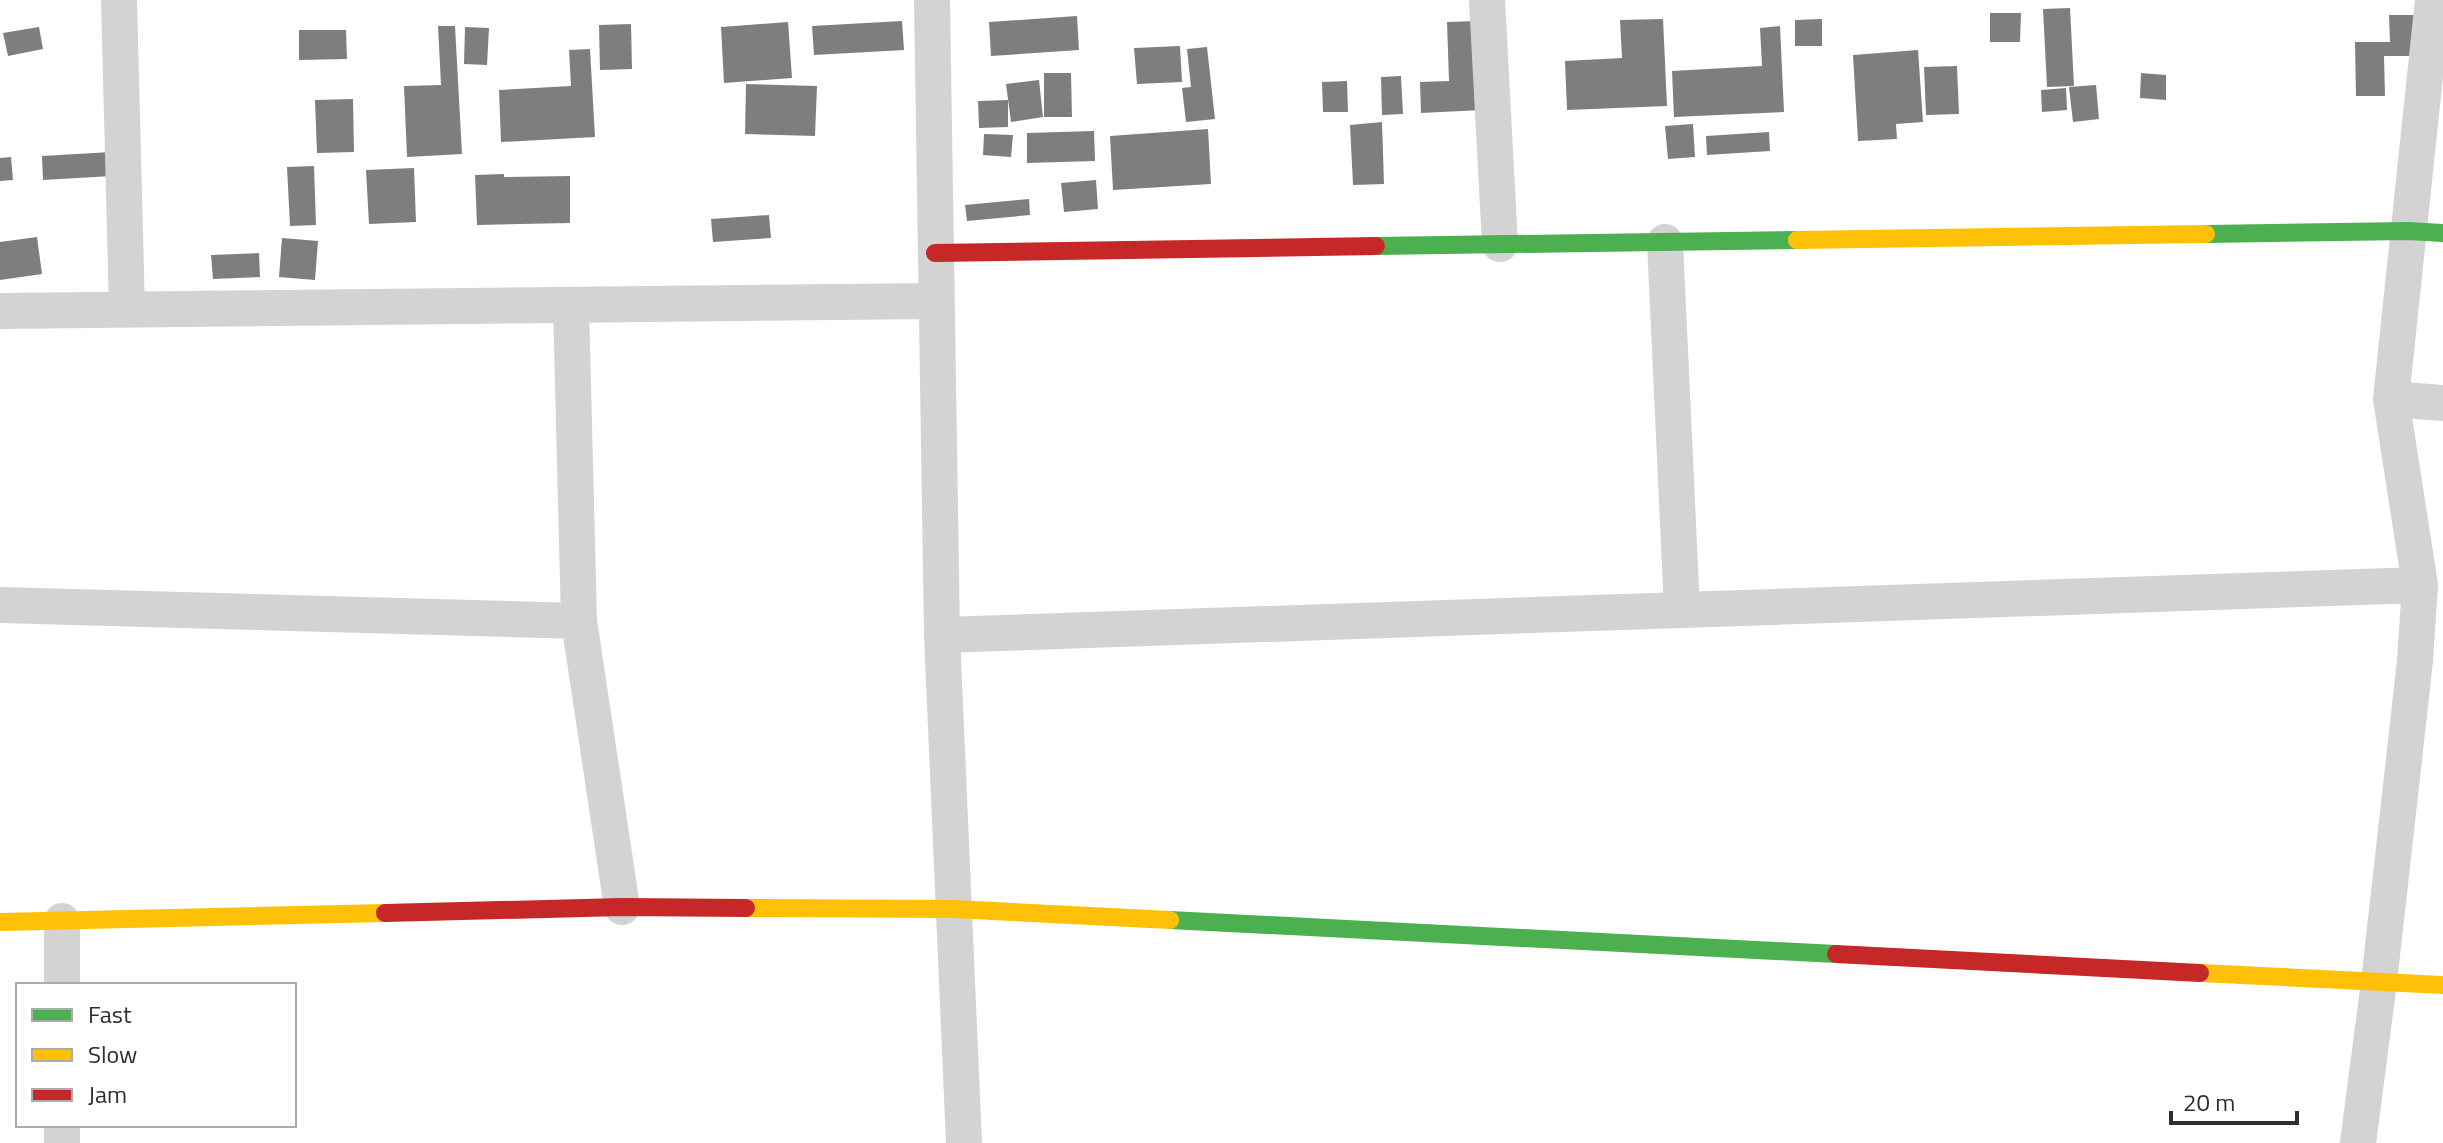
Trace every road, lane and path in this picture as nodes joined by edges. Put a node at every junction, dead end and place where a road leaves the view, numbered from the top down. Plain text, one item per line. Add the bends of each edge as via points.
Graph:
1 (119, 0) edge
2 (932, 0) edge
3 (1487, 0) edge
4 (2433, 0) edge
5 (2426, 232) edge
6 (1665, 242) junction
7 (1500, 244) junction
8 (935, 253) junction
9 (936, 301) junction
10 (571, 305) junction
11 (127, 310) junction
12 (0, 311) edge
13 (2391, 399) junction
14 (2443, 403) edge
15 (2420, 585) junction
16 (0, 605) edge
17 (1682, 610) junction
18 (579, 621) junction
19 (942, 635) junction
20 (2429, 662) edge
21 (622, 907) junction
22 (953, 909) junction
23 (62, 921) junction
24 (0, 922) edge
25 (2379, 982) junction
26 (62, 983) edge
27 (2443, 985) edge
28 (964, 1143) edge
29 (2358, 1143) edge

1 - 11 street
2 - 8 street
3 - 7 street
4 - 5 street
5 - 6 street
5 - 13 street
6 - 7 street
6 - 17 street
7 - 8 street
8 - 9 street
9 - 10 street
9 - 19 street
10 - 11 street
10 - 18 street
11 - 12 street
13 - 14 street
13 - 15 street
15 - 17 street
15 - 20 street
16 - 18 street
17 - 19 street
18 - 21 street
19 - 22 street
20 - 25 street
21 - 22 street
21 - 23 street
22 - 25 street
22 - 28 street
23 - 24 street
23 - 26 street
25 - 27 street
25 - 29 street

